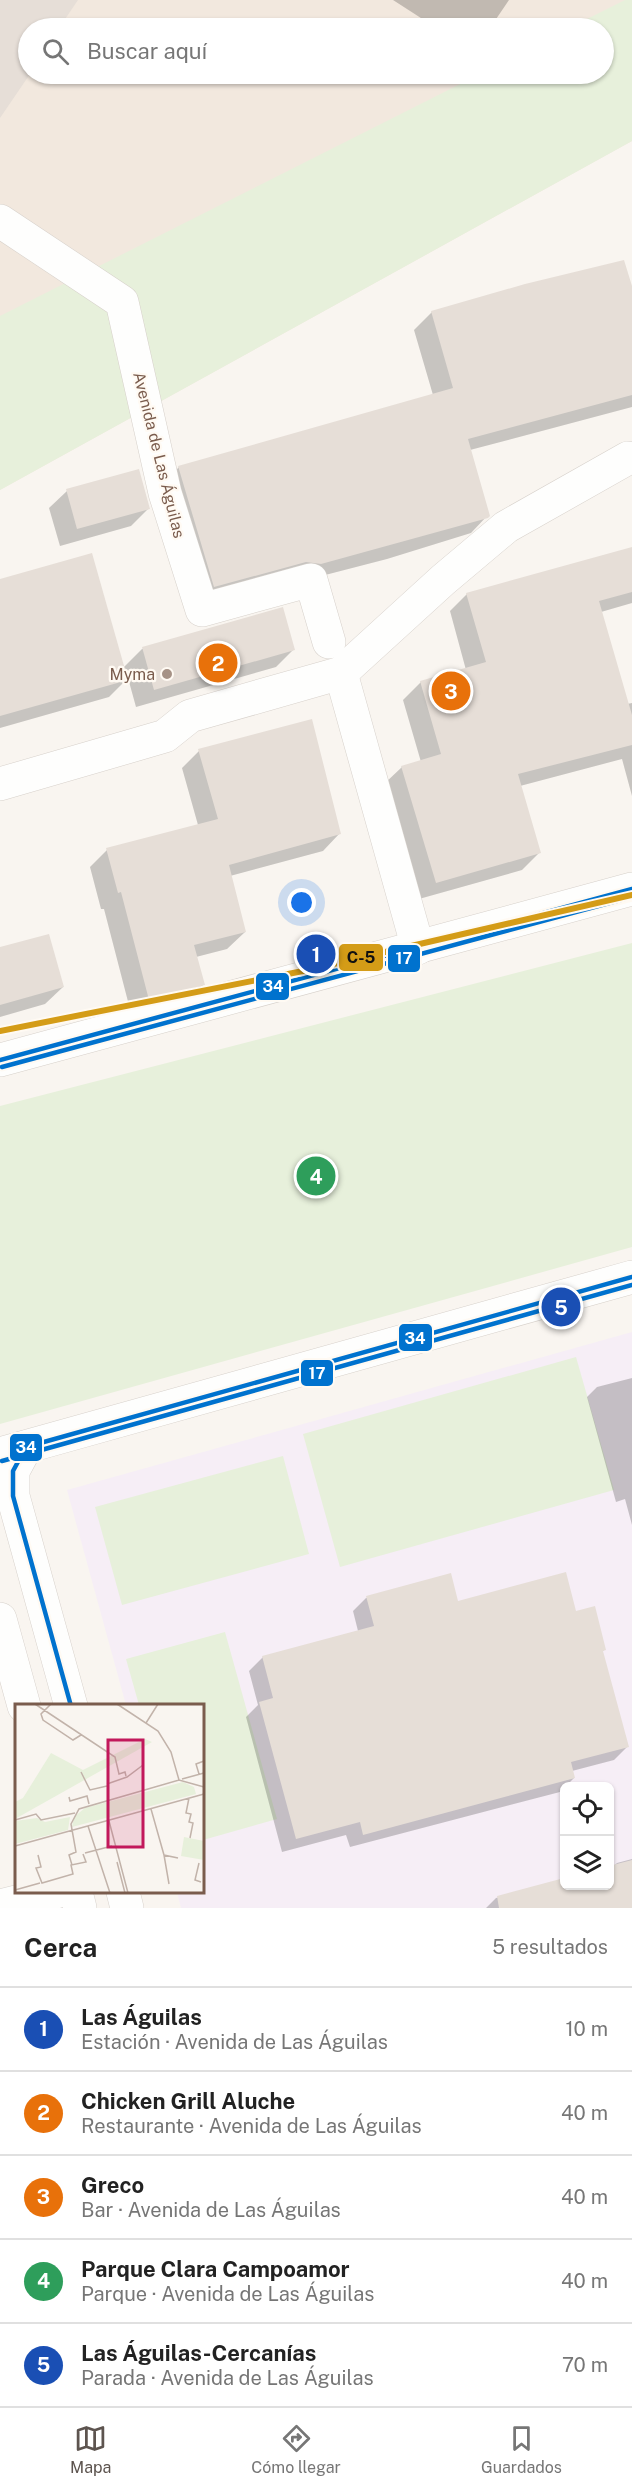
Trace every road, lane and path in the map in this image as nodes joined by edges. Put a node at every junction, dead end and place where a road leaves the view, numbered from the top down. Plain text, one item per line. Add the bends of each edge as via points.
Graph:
1 (0, 221) edge
2 (628, 458) dead end
3 (329, 642) dead end
4 (341, 673) junction
5 (0, 784) edge
6 (632, 890) edge
7 (418, 948) junction
8 (0, 1060) edge
9 (632, 1277) edge
10 (13, 1450) edge
11 (0, 1619) edge
12 (23, 1704) edge
13 (70, 1704) edge
14 (52, 1893) edge
15 (76, 1893) edge
16 (123, 1893) edge
17 (0, 1906) edge
18 (80, 1908) edge
19 (127, 1908) edge

1 - 3 street, Avenida de Las Águilas via 122,302 165,493 202,610 310,580
2 - 4 street via 506,527
4 - 5 street via 190,716 165,736
4 - 7 street
6 - 7 street
7 - 8 street
9 - 10 street
10 - 13 street via 13,1496
11 - 12 street
14 - 17 street
15 - 18 street
16 - 19 street

